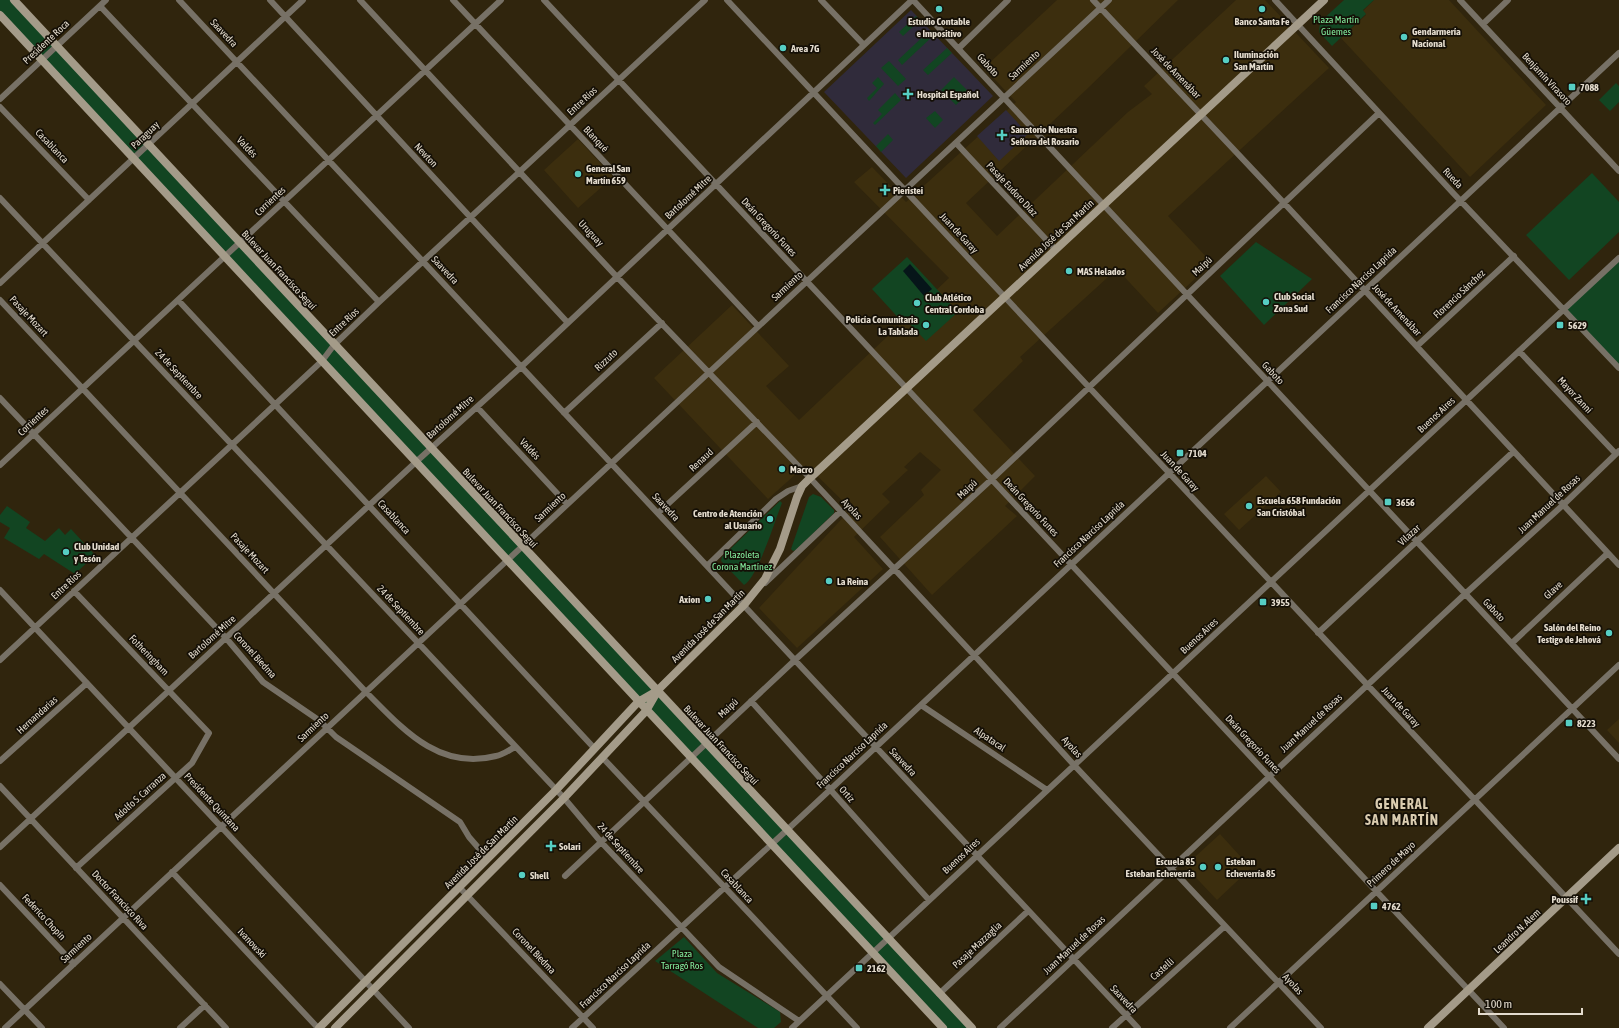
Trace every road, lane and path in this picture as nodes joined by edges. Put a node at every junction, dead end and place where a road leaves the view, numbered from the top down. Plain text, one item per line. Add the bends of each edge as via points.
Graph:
1 (14, 0) edge
2 (106, 0) edge
3 (179, 0) edge
4 (270, 0) edge
5 (304, 0) edge
6 (360, 0) edge
7 (453, 0) edge
8 (501, 0) edge
9 (544, 0) edge
10 (705, 0) edge
11 (727, 0) edge
12 (821, 0) edge
13 (912, 0) edge
14 (1008, 0) edge
15 (1093, 0) edge
16 (1109, 0) edge
17 (1275, 0) edge
18 (1324, 0) edge
19 (1460, 0) edge
20 (1508, 0) edge
21 (100, 6) junction
22 (1100, 8) junction
23 (0, 15) edge
24 (285, 17) junction
25 (475, 24) junction
26 (1298, 24) junction
27 (1483, 24) junction
28 (864, 45) junction
29 (57, 46) junction
30 (959, 48) junction
31 (1619, 53) edge
32 (42, 60) junction
33 (237, 62) junction
34 (425, 70) junction
35 (619, 80) junction
36 (813, 93) junction
37 (1004, 98) junction
38 (0, 99) edge
39 (192, 104) junction
40 (0, 107) edge
41 (1560, 108) junction
42 (1380, 113) junction
43 (1201, 114) junction
44 (376, 116) junction
45 (570, 126) junction
46 (956, 143) junction
47 (149, 145) junction
48 (134, 159) junction
49 (328, 160) junction
50 (1619, 171) edge
51 (520, 172) junction
52 (716, 184) junction
53 (905, 190) junction
54 (0, 198) edge
55 (89, 200) junction
56 (284, 201) junction
57 (1461, 201) junction
58 (1284, 203) junction
59 (1104, 204) junction
60 (471, 218) junction
61 (668, 230) junction
62 (43, 243) junction
63 (240, 243) junction
64 (1055, 249) junction
65 (225, 256) junction
66 (1514, 256) junction
67 (1619, 258) edge
68 (424, 262) junction
69 (617, 277) junction
70 (807, 281) junction
71 (0, 283) edge
72 (1365, 290) junction
73 (1187, 295) junction
74 (1004, 296) junction
75 (0, 300) edge
76 (178, 300) junction
77 (380, 302) junction
78 (1564, 309) junction
79 (568, 323) junction
80 (662, 323) junction
81 (758, 326) junction
82 (134, 340) junction
83 (334, 345) junction
84 (1417, 346) junction
85 (1519, 350) junction
86 (322, 361) junction
87 (521, 367) junction
88 (1619, 368) edge
89 (709, 372) junction
90 (1267, 382) junction
91 (1088, 386) junction
92 (906, 387) junction
93 (82, 388) junction
94 (0, 398) edge
95 (1466, 400) junction
96 (275, 404) junction
97 (477, 407) junction
98 (564, 413) junction
99 (757, 422) junction
100 (34, 434) junction
101 (232, 445) junction
102 (431, 448) junction
103 (1513, 452) junction
104 (1618, 452) edge
105 (417, 461) junction
106 (611, 463) junction
107 (0, 465) edge
108 (1169, 473) junction
109 (810, 478) junction
110 (992, 479) junction
111 (802, 486) junction
112 (1369, 491) junction
113 (180, 493) junction
114 (567, 504) junction
115 (369, 505) junction
116 (1563, 505) junction
117 (841, 511) junction
118 (658, 514) junction
119 (132, 538) junction
120 (1416, 541) junction
121 (326, 545) junction
122 (522, 546) junction
123 (1608, 553) junction
124 (507, 560) junction
125 (1071, 565) junction
126 (1619, 565) edge
127 (707, 566) junction
128 (894, 569) junction
129 (1271, 582) junction
130 (0, 590) edge
131 (74, 591) junction
132 (756, 591) junction
133 (274, 593) junction
134 (1465, 594) junction
135 (460, 604) junction
136 (744, 605) junction
137 (35, 628) junction
138 (1318, 633) junction
139 (226, 638) junction
140 (418, 643) junction
141 (1512, 643) junction
142 (974, 655) junction
143 (0, 660) edge
144 (795, 660) junction
145 (1619, 665) edge
146 (1173, 673) junction
147 (87, 683) junction
148 (1367, 685) junction
149 (169, 690) junction
150 (657, 691) junction
151 (366, 692) junction
152 (750, 701) junction
153 (638, 702) junction
154 (921, 705) junction
155 (1572, 709) junction
156 (646, 711) junction
157 (129, 728) junction
158 (326, 728) junction
159 (209, 733) joint
160 (706, 743) junction
161 (515, 747) junction
162 (875, 747) junction
163 (595, 749) junction
164 (602, 757) junction
165 (691, 758) junction
166 (1619, 759) edge
167 (0, 761) edge
168 (1074, 765) junction
169 (1269, 776) junction
170 (176, 778) junction
171 (0, 786) edge
172 (830, 789) junction
173 (556, 790) junction
174 (1048, 790) junction
175 (564, 798) junction
176 (1474, 800) junction
177 (644, 801) junction
178 (30, 819) junction
179 (221, 826) junction
180 (787, 830) junction
181 (601, 842) junction
182 (771, 844) junction
183 (0, 847) edge
184 (1619, 848) edge
185 (977, 856) junction
186 (488, 859) junction
187 (76, 868) junction
188 (1171, 868) junction
189 (172, 872) junction
190 (565, 876) dead end
191 (0, 885) edge
192 (460, 888) junction
193 (725, 888) junction
194 (1376, 891) junction
195 (468, 896) junction
196 (1566, 898) junction
197 (929, 900) junction
198 (1028, 911) junction
199 (123, 918) junction
200 (1225, 926) junction
201 (680, 928) junction
202 (888, 938) junction
203 (872, 953) junction
204 (1619, 954) edge
205 (1073, 959) junction
206 (74, 964) junction
207 (366, 981) junction
208 (1278, 983) junction
209 (0, 984) edge
210 (373, 989) junction
211 (1469, 990) junction
212 (939, 994) junction
213 (826, 996) junction
214 (205, 1006) junction
215 (24, 1010) junction
216 (1126, 1015) junction
217 (583, 1018) junction
218 (799, 1021) junction
219 (5, 1028) edge
220 (42, 1028) edge
221 (180, 1028) edge
222 (226, 1028) edge
223 (318, 1028) edge
224 (335, 1028) edge
225 (409, 1028) edge
226 (572, 1028) edge
227 (593, 1028) edge
228 (792, 1028) edge
229 (857, 1028) edge
230 (943, 1028) edge
231 (972, 1028) edge
232 (1000, 1028) edge
233 (1112, 1028) edge
234 (1138, 1028) edge
235 (1230, 1028) edge
236 (1321, 1028) edge
237 (1428, 1028) edge
238 (1504, 1028) edge

1 - 29 main road, Bulevar Juan Francisco Seguí
2 - 21 street, Presidente Roca
3 - 33 street, Saavedra
4 - 24 street, Newton
5 - 24 street, Paraguay
6 - 34 street, Uruguay
7 - 25 street, Blanqué
8 - 25 street, Corrientes
9 - 35 street, Deán Gregorio Funes
10 - 35 street, Entre Ríos
11 - 36 street, Juan de Garay
12 - 28 street
13 - 28 street, Bartolomé Mitre
13 - 30 street, Gaboto
14 - 30 street
15 - 22 street, José de Amenábar
16 - 22 street, Sarmiento
17 - 26 street, Rueda
18 - 26 main road, Avenida José de San Martín
19 - 27 street, Benjamín Virasoro
20 - 27 street
21 - 29 street, Presidente Roca
21 - 39 street, Valdés
22 - 37 street, Sarmiento
22 - 43 street, José de Amenábar
23 - 32 main road
24 - 33 street, Paraguay
24 - 44 street, Newton
25 - 34 street, Corrientes
25 - 45 street, Blanqué
26 - 42 street, Rueda
26 - 43 main road, Avenida José de San Martín
27 - 41 street, Benjamín Virasoro
28 - 36 street, Bartolomé Mitre
29 - 32 street, Presidente Roca
29 - 47 main road, Bulevar Juan Francisco Seguí
30 - 37 street, Gaboto
31 - 41 street, Francisco Narciso Laprida
32 - 38 street, Presidente Roca
32 - 48 main road
33 - 39 street, Paraguay
33 - 49 street, Saavedra
34 - 44 street, Corrientes
34 - 51 street, Uruguay
35 - 45 street, Entre Ríos
35 - 52 street, Deán Gregorio Funes
36 - 52 street, Bartolomé Mitre
36 - 53 street, Juan de Garay
37 - 46 street, Sarmiento
37 - 59 street, Gaboto
39 - 47 street, Paraguay
39 - 56 street, Valdés
40 - 55 street, Casablanca
41 - 50 street, Benjamín Virasoro
41 - 57 street, Francisco Narciso Laprida
42 - 57 street, Rueda
42 - 58 street, Maipú
43 - 58 street, José de Amenábar
43 - 59 main road, Avenida José de San Martín
44 - 49 street, Corrientes
44 - 60 street, Newton
45 - 51 street, Entre Ríos
45 - 61 street, Blanqué
46 - 53 street, Sarmiento
46 - 64 street, Pasaje Eudoro Díaz
47 - 48 street, Paraguay
47 - 63 main road, Bulevar Juan Francisco Seguí
48 - 55 street, Paraguay
48 - 65 main road
49 - 56 street, Corrientes
49 - 68 street, Saavedra
51 - 60 street, Entre Ríos
51 - 69 street, Uruguay
52 - 61 street, Bartolomé Mitre
52 - 70 street, Deán Gregorio Funes
53 - 70 street, Sarmiento
53 - 74 street, Juan de Garay
54 - 62 street, 24 de Septiembre
55 - 62 street, Paraguay
56 - 63 street, Corrientes
56 - 77 street, Valdés
57 - 66 street, Rueda
57 - 72 street, Francisco Narciso Laprida
58 - 72 street, José de Amenábar
58 - 73 street, Maipú
59 - 64 main road, Avenida José de San Martín
59 - 73 street, Gaboto
60 - 68 street, Entre Ríos
60 - 79 street, Newton
61 - 69 street, Bartolomé Mitre
61 - 81 street, Blanqué
62 - 71 street, Paraguay
62 - 82 street, 24 de Septiembre
63 - 65 street, Corrientes
63 - 83 main road, Bulevar Juan Francisco Seguí
64 - 74 main road, Avenida José de San Martín
65 - 76 street, Corrientes
65 - 86 main road
66 - 78 street, Rueda
66 - 84 street, Florencio Sánchez
67 - 78 street, Buenos Aires
68 - 77 street, Entre Ríos
68 - 87 street, Saavedra
69 - 79 street, Bartolomé Mitre
69 - 80 street, Uruguay
70 - 81 street, Sarmiento
70 - 92 street, Deán Gregorio Funes
72 - 84 street, José de Amenábar
72 - 90 street, Francisco Narciso Laprida
73 - 90 street, Gaboto
73 - 91 street, Maipú
74 - 91 street, Juan de Garay
74 - 92 main road, Avenida José de San Martín
75 - 93 street, Pasaje Mozart
76 - 82 street, Corrientes
76 - 96 street, Casablanca
77 - 83 street, Entre Ríos
78 - 85 street, Buenos Aires
78 - 88 street, Rueda
79 - 87 street, Bartolomé Mitre
80 - 89 street, Uruguay
80 - 98 street, Rizzuto
81 - 89 street, Sarmiento
82 - 93 street, Corrientes
82 - 101 street, 24 de Septiembre
83 - 86 street, Entre Ríos
83 - 102 main road, Bulevar Juan Francisco Seguí
84 - 95 street, José de Amenábar
85 - 95 street, Buenos Aires
85 - 104 street, Mayor Zanni
86 - 96 street, Entre Ríos
86 - 105 main road
87 - 97 street, Bartolomé Mitre
87 - 98 street, Saavedra
89 - 99 street, Uruguay
89 - 106 street, Sarmiento
90 - 108 street, Francisco Narciso Laprida
90 - 112 street, Gaboto
91 - 108 street, Juan de Garay
91 - 110 street, Maipú
92 - 109 main road, Avenida José de San Martín
92 - 110 street, Deán Gregorio Funes
93 - 100 street, Corrientes
93 - 113 street, Pasaje Mozart
94 - 100 street, Coronel Biedma
95 - 103 street, José de Amenábar
95 - 112 street, Buenos Aires
96 - 101 street, Entre Ríos
96 - 115 street, Casablanca
97 - 102 street, Bartolomé Mitre
97 - 114 street, Valdés
98 - 106 street, Saavedra
99 - 109 street, Uruguay
99 - 118 street, Renaud
100 - 107 street, Corrientes
100 - 119 street, Coronel Biedma
101 - 113 street, Entre Ríos
101 - 121 street, 24 de Septiembre
102 - 105 street, Bartolomé Mitre
102 - 122 main road, Bulevar Juan Francisco Seguí
103 - 116 street, José de Amenábar
103 - 120 street, Vilazar
104 - 116 street, Juan Manuel de Rosas
105 - 115 street, Bartolomé Mitre
105 - 124 main road
106 - 114 street, Sarmiento
106 - 118 street, Saavedra
108 - 125 street, Francisco Narciso Laprida
108 - 129 street, Juan de Garay
109 - 111 main road, Avenida José de San Martín
109 - 117 street, Ayolas
110 - 125 street, Deán Gregorio Funes
110 - 128 street, Maipú
111 - 127 street, Avenida José de San Martín via 788,491 776,500
111 - 132 main road, Avenida José de San Martín via 773,565
112 - 120 street, Gaboto
112 - 129 street, Buenos Aires
113 - 119 street, Entre Ríos
113 - 133 street, Pasaje Mozart
114 - 122 street, Sarmiento
115 - 121 street, Bartolomé Mitre
115 - 135 street, Casablanca
116 - 123 street, José de Amenábar
116 - 134 street, Juan Manuel de Rosas
117 - 128 street, Ayolas
117 - 132 street, Avenida José de San Martín
118 - 127 street, Saavedra
119 - 131 street, Entre Ríos
119 - 139 street, Coronel Biedma
120 - 134 street, Gaboto
120 - 138 street, Vilazar
121 - 133 street, Bartolomé Mitre
121 - 140 street, 24 de Septiembre
122 - 124 street, Sarmiento
122 - 150 main road, Bulevar Juan Francisco Seguí
123 - 126 street, José de Amenábar
123 - 141 street, Glave
124 - 135 street, Sarmiento
124 - 153 main road
125 - 142 street, Francisco Narciso Laprida
125 - 146 street, Deán Gregorio Funes
127 - 136 street, Saavedra
128 - 142 street, Ayolas
128 - 144 street, Maipú
129 - 138 street, Juan de Garay
129 - 146 street, Buenos Aires
130 - 137 street, Presidente Quintana
131 - 137 street, Entre Ríos
131 - 149 street, Fotheringham
132 - 136 main road, Avenida José de San Martín
133 - 139 street, Bartolomé Mitre
133 - 151 street, Pasaje Mozart
134 - 141 street, Gaboto
134 - 148 street, Juan Manuel de Rosas
135 - 140 street, Sarmiento
135 - 163 street, Casablanca
136 - 144 street, Saavedra
136 - 150 main road, Avenida José de San Martín
137 - 143 street, Entre Ríos
137 - 147 street, Presidente Quintana
138 - 148 street, Juan de Garay
139 - 149 street, Bartolomé Mitre
139 - 158 street, Coronel Biedma via 263,682 320,721
140 - 151 street, Sarmiento
140 - 161 street, 24 de Septiembre
141 - 155 street, Gaboto
142 - 154 street, Francisco Narciso Laprida
142 - 168 street, Ayolas
144 - 152 street, Maipú
144 - 162 street, Saavedra
145 - 155 street, Primero de Mayo
146 - 168 street, Buenos Aires
146 - 169 street, Deán Gregorio Funes
147 - 157 street, Presidente Quintana
147 - 167 street, Hernandarias
148 - 169 street, Juan Manuel de Rosas
148 - 176 street, Juan de Garay
149 - 157 street, Bartolomé Mitre
149 - 159 street, Fotheringham
150 - 153 main road, Avenida José de San Martín
150 - 156 main road, Avenida José de San Martín
150 - 160 main road, Bulevar Juan Francisco Seguí
151 - 158 street, Sarmiento
151 - 161 street, Pasaje Mozart via 415,739 433,750 451,756 475,759 497,756
152 - 160 street, Maipú
152 - 172 street, Ortiz
153 - 156 main road
153 - 163 main road, Avenida José de San Martín
154 - 162 street, Francisco Narciso Laprida
154 - 174 street, Alpatacal
155 - 166 street, Gaboto
155 - 176 street, Primero de Mayo
156 - 164 main road, Avenida José de San Martín
156 - 165 main road
157 - 170 street, Presidente Quintana
157 - 178 street, Bartolomé Mitre
158 - 179 street, Sarmiento
158 - 186 street, Coronel Biedma via 460,822
159 - 170 street, Adolfo S. Carranza via 192,763
160 - 165 street, Maipú
160 - 180 main road, Bulevar Juan Francisco Seguí
161 - 173 street, 24 de Septiembre
162 - 172 street, Francisco Narciso Laprida
162 - 185 street, Saavedra
163 - 173 main road, Avenida José de San Martín
164 - 175 main road, Avenida José de San Martín
164 - 177 street, Casablanca
165 - 177 street, Maipú
165 - 182 main road
168 - 174 street, Buenos Aires
168 - 188 street, Ayolas
169 - 188 street, Juan Manuel de Rosas
169 - 194 street, Deán Gregorio Funes
170 - 179 street, Presidente Quintana
170 - 187 street, Adolfo S. Carranza
171 - 178 street, Doctor Francisco Riva
172 - 180 street, Francisco Narciso Laprida
172 - 197 street, Ortiz
173 - 175 street, 24 de Septiembre
173 - 186 main road, Avenida José de San Martín
174 - 185 street, Buenos Aires
175 - 181 street, 24 de Septiembre
175 - 195 main road, Avenida José de San Martín
176 - 194 street, Primero de Mayo
176 - 196 street, Juan de Garay
177 - 181 street, Maipú
177 - 193 street, Casablanca
178 - 183 street, Bartolomé Mitre
178 - 187 street, Doctor Francisco Riva
179 - 189 street, Sarmiento
179 - 207 street, Presidente Quintana
180 - 182 street, Francisco Narciso Laprida
180 - 202 main road, Bulevar Juan Francisco Seguí
181 - 190 street, Maipú
181 - 201 street, 24 de Septiembre
182 - 193 street, Francisco Narciso Laprida
182 - 203 main road
184 - 196 main road, Leandro N. Alem
185 - 197 street, Buenos Aires
185 - 198 street, Saavedra
186 - 192 main road, Avenida José de San Martín
187 - 199 street, Doctor Francisco Riva
188 - 200 street, Ayolas
188 - 205 street, Juan Manuel de Rosas
189 - 199 street, Sarmiento
189 - 223 street, Ivanowski
191 - 206 street, Federico Chopin
192 - 195 street, Coronel Biedma
192 - 207 main road, Avenida José de San Martín
193 - 201 street, Francisco Narciso Laprida
193 - 213 street, Casablanca
194 - 208 street, Primero de Mayo
194 - 211 street, Deán Gregorio Funes
195 - 210 main road, Avenida José de San Martín
195 - 217 street, Coronel Biedma
196 - 204 street, Juan de Garay
196 - 211 main road, Leandro N. Alem
197 - 202 street, Buenos Aires
198 - 205 street, Saavedra
198 - 212 street, Pasaje Mazzaglia
199 - 206 street, Sarmiento
199 - 214 street, Doctor Francisco Riva
200 - 208 street, Ayolas
200 - 216 street, Castelli
201 - 217 street, Francisco Narciso Laprida
201 - 218 street, 24 de Septiembre via 719,967
202 - 203 street, Buenos Aires
202 - 212 main road, Bulevar Juan Francisco Seguí
203 - 213 street, Buenos Aires
203 - 230 main road
205 - 216 street, Saavedra
205 - 232 street, Juan Manuel de Rosas
206 - 215 street, Sarmiento
207 - 210 street, Presidente Quintana
207 - 223 main road, Avenida José de San Martín
208 - 235 street, Primero de Mayo
208 - 236 street, Ayolas
209 - 215 street
210 - 224 main road, Avenida José de San Martín
210 - 225 street, Presidente Quintana
211 - 237 main road, Leandro N. Alem
211 - 238 street, Deán Gregorio Funes
212 - 231 main road, Bulevar Juan Francisco Seguí
213 - 218 street, Buenos Aires
213 - 229 street, Casablanca
214 - 221 street
214 - 222 street, Doctor Francisco Riva
215 - 219 street, Sarmiento
215 - 220 street
216 - 233 street, Castelli
216 - 234 street, Saavedra
217 - 226 street, Francisco Narciso Laprida
217 - 227 street, Coronel Biedma
218 - 228 street, Buenos Aires

